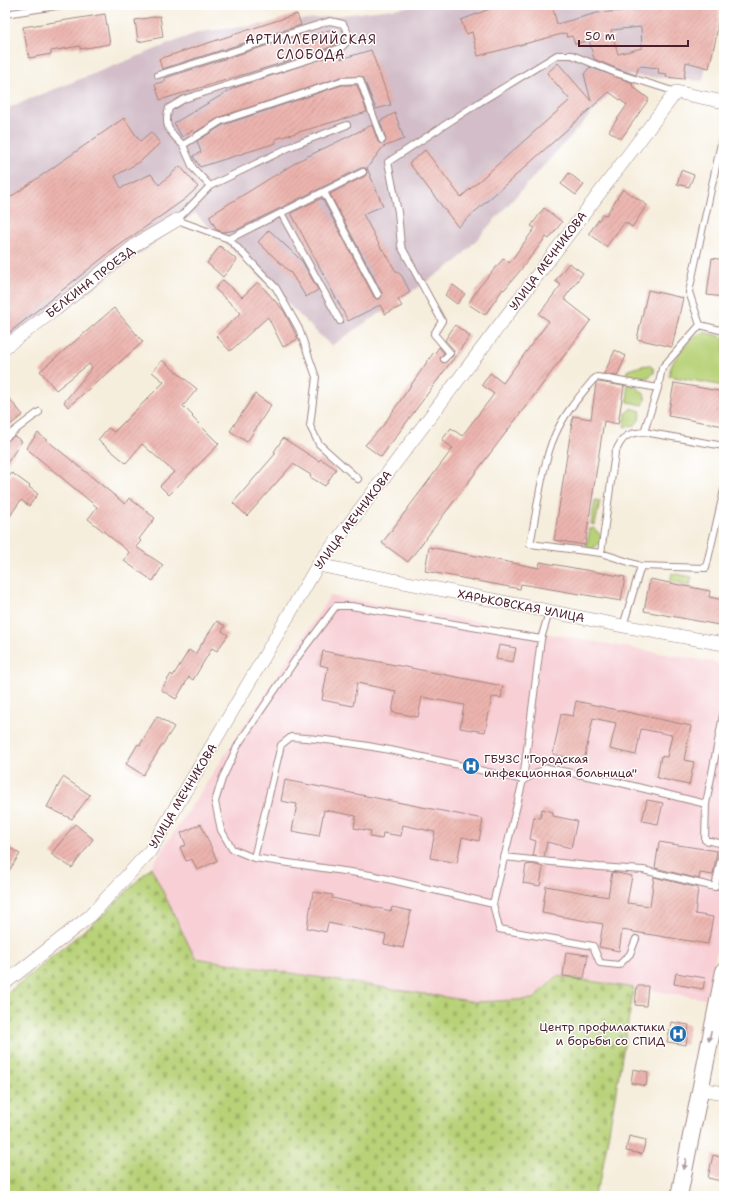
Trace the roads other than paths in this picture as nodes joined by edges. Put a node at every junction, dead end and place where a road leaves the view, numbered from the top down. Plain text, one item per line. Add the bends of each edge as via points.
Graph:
1 (63, 5) edge
2 (5, 14) edge
3 (158, 75) dead end
4 (676, 92) junction
5 (724, 102) edge
6 (347, 125) dead end
7 (724, 129) edge
8 (382, 140) dead end
9 (183, 145) junction
10 (363, 172) dead end
11 (210, 186) junction
12 (324, 192) junction
13 (281, 213) junction
14 (177, 220) junction
15 (229, 239) junction
16 (378, 295) dead end
17 (340, 321) dead end
18 (700, 325) junction
19 (724, 331) edge
20 (5, 346) edge
21 (444, 359) dead end
22 (658, 388) junction
23 (39, 412) dead end
24 (644, 432) junction
25 (5, 438) edge
26 (724, 446) edge
27 (358, 479) dead end
28 (724, 490) edge
29 (601, 553) junction
30 (318, 564) junction
31 (641, 566) junction
32 (549, 612) junction
33 (623, 626) junction
34 (541, 640) junction
35 (724, 644) edge
36 (724, 710) edge
37 (523, 780) junction
38 (706, 804) junction
39 (504, 856) junction
40 (254, 858) junction
41 (492, 904) junction
42 (636, 939) dead end
43 (724, 971) edge
44 (5, 983) edge
45 (700, 1089) junction
46 (724, 1092) edge
47 (679, 1196) edge

1 - 2 lane
3 - 9 lane via 330,21 343,24 347,31 349,40 342,47 184,99 169,108 166,117 169,131
4 - 5 street
4 - 21 lane via 616,73 572,55 556,55 388,162 398,212 401,246 442,321 434,334 450,353
4 - 30 street, УЛИЦА МЕЧНИКОВА
6 - 11 lane via 292,146
7 - 18 lane via 689,292
8 - 9 lane via 360,80 341,81 221,121
9 - 11 lane via 194,168
10 - 12 lane
11 - 14 lane
12 - 13 lane
12 - 16 lane
13 - 15 lane
13 - 17 lane
14 - 15 lane
14 - 20 street, БЕЛКИНА ПРОЕЗД via 138,243
15 - 27 lane via 276,288 299,329 316,377 310,426 319,444
18 - 19 lane
18 - 22 lane via 662,368
22 - 24 lane
22 - 29 lane via 598,378 593,380 567,412 554,436 530,544
23 - 25 lane
24 - 26 lane
24 - 29 lane via 633,432 621,439 615,452
28 - 31 lane via 706,568
29 - 31 lane
30 - 32 street, ХАРЬКОВСКАЯ УЛИЦА
30 - 44 street, УЛИЦА МЕЧНИКОВА via 150,851 90,916
31 - 33 lane
32 - 33 street, ХАРЬКОВСКАЯ УЛИЦА
32 - 34 lane
33 - 35 street, ХАРЬКОВСКАЯ УЛИЦА
34 - 37 lane
34 - 40 lane via 351,606 336,606 296,659 239,743 222,779 215,802 221,830 232,849
36 - 38 lane
37 - 38 lane via 547,768
37 - 39 lane
37 - 40 lane via 397,751 291,737 281,745
38 - 39 lane via 704,840 724,844 715,887 642,870
39 - 41 lane
40 - 41 lane via 371,875
41 - 42 lane via 499,929 593,946 600,963 619,966 630,954
43 -> 45 street
45 - 46 street
45 -> 47 street

